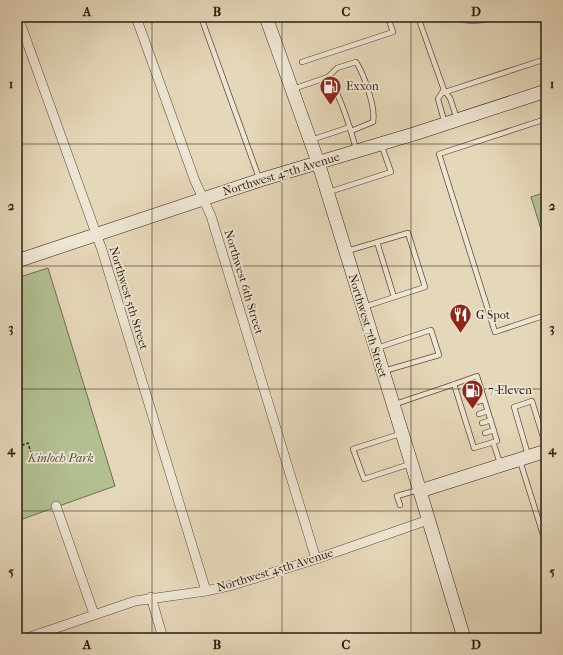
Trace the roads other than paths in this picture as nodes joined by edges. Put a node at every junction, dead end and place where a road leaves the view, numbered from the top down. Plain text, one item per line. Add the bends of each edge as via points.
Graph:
1 (18, 17) edge
2 (136, 17) edge
3 (201, 17) edge
4 (266, 17) edge
5 (388, 17) edge
6 (418, 17) edge
7 (546, 59) edge
8 (302, 62) dead end
9 (328, 77) junction
10 (292, 90) junction
11 (444, 91) junction
12 (546, 92) edge
13 (546, 119) edge
14 (451, 122) junction
15 (350, 129) junction
16 (310, 140) junction
17 (381, 143) junction
18 (357, 151) junction
19 (318, 162) junction
20 (260, 180) junction
21 (327, 193) junction
22 (203, 199) junction
23 (96, 235) junction
24 (377, 242) junction
25 (345, 252) junction
26 (17, 261) edge
27 (394, 297) junction
28 (363, 307) junction
29 (546, 315) edge
30 (375, 348) junction
31 (383, 372) junction
32 (454, 384) junction
33 (480, 387) junction
34 (472, 390) dead end
35 (463, 392) dead end
36 (457, 394) junction
37 (484, 400) junction
38 (476, 402) dead end
39 (393, 405) junction
40 (467, 405) dead end
41 (461, 407) junction
42 (488, 411) junction
43 (479, 414) dead end
44 (471, 417) dead end
45 (464, 419) junction
46 (491, 420) junction
47 (482, 423) dead end
48 (474, 426) dead end
49 (468, 428) junction
50 (494, 430) junction
51 (485, 433) dead end
52 (402, 434) junction
53 (477, 436) dead end
54 (470, 438) junction
55 (493, 442) junction
56 (546, 447) edge
57 (546, 451) edge
58 (524, 458) junction
59 (411, 464) junction
60 (501, 465) junction
61 (419, 490) junction
62 (400, 505) dead end
63 (56, 506) dead end
64 (428, 520) junction
65 (546, 544) edge
66 (316, 559) junction
67 (206, 591) junction
68 (152, 598) junction
69 (94, 614) junction
70 (27, 638) edge
71 (163, 638) edge
72 (464, 638) edge

1 - 23 street, Northwest 5th Street
2 - 22 street, Northwest 6th Street
3 - 20 lane
4 - 10 street, Northwest 7th Street
5 - 8 lane via 393,32
6 - 11 lane
7 - 11 lane
9 - 10 lane
9 - 15 lane
9 - 15 lane via 337,68 356,62 362,71 375,115 373,122
10 - 16 street, Northwest 7th Street
11 - 14 lane via 450,98
11 - 14 lane via 438,99
12 - 14 street, Northwest 47th Avenue
13 - 29 lane via 439,154 495,332
14 - 17 street, Northwest 47th Avenue
15 - 16 lane
15 - 18 lane
16 - 19 street, Northwest 7th Street
17 - 18 street, Northwest 47th Avenue
17 - 21 lane via 391,172
18 - 19 street, Northwest 47th Avenue
19 - 20 street, Northwest 47th Avenue
19 - 21 street, Northwest 7th Street
20 - 22 street, Northwest 47th Avenue
21 - 25 street, Northwest 7th Street
22 - 23 street, Northwest 47th Avenue
22 - 66 street, Northwest 6th Street via 211,216
23 - 26 street, Northwest 47th Avenue
23 - 67 street, Northwest 5th Street
24 - 25 lane
24 - 27 lane
24 - 27 lane via 408,233 425,287
25 - 28 street, Northwest 7th Street
27 - 28 lane
28 - 30 street, Northwest 7th Street
30 - 31 street, Northwest 7th Street
30 - 31 lane via 431,330 439,355
31 - 39 street, Northwest 7th Street
32 - 33 lane via 477,376
32 - 36 lane
32 - 39 lane
33 - 34 lane
33 - 37 lane
35 - 36 lane
36 - 41 lane
37 - 38 lane
37 - 42 lane
39 - 52 street, Northwest 7th Street
40 - 41 lane
41 - 45 lane
42 - 43 lane
42 - 46 lane
44 - 45 lane
45 - 49 lane
46 - 47 lane
46 - 50 lane
48 - 49 lane
49 - 54 lane
50 - 51 lane
50 - 55 lane via 497,441
52 - 59 street, Northwest 7th Street
52 - 59 lane via 353,449 364,479
53 - 54 lane
54 - 55 lane via 474,448
55 - 60 lane
56 - 58 lane via 532,401 514,407
57 - 58 street
58 - 60 street
58 - 65 lane
59 - 61 street, Northwest 7th Street
60 - 61 street
61 - 62 lane via 397,496
61 - 64 street, Northwest 7th Street
63 - 69 street
64 - 66 street, Northwest 45th Avenue
64 - 72 street, Northwest 7th Street
66 - 67 street, Northwest 45th Avenue
67 - 68 street, Northwest 45th Avenue
68 - 69 street, Northwest 45th Avenue via 125,603
68 - 71 street
69 - 70 street, Northwest 45th Avenue

